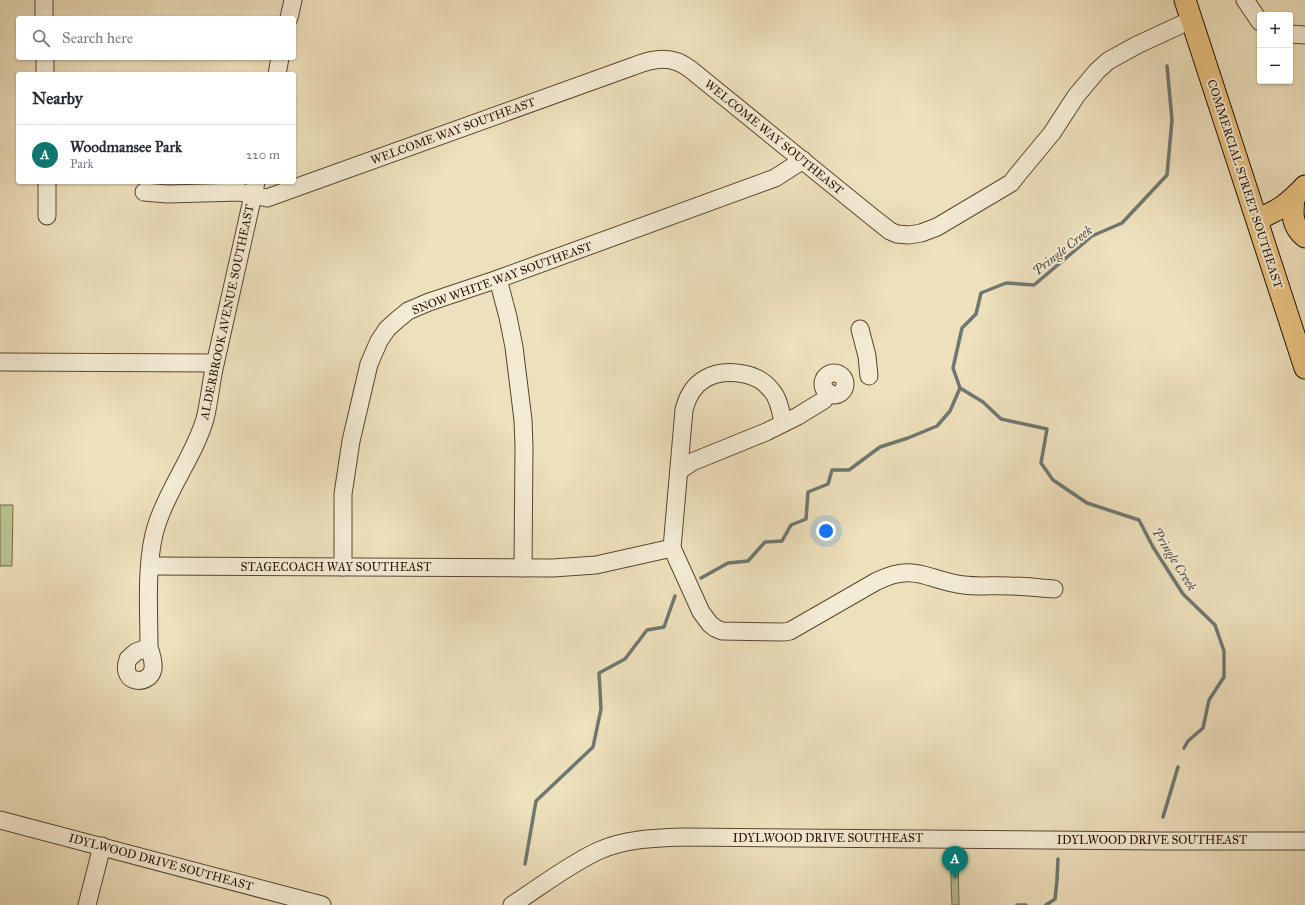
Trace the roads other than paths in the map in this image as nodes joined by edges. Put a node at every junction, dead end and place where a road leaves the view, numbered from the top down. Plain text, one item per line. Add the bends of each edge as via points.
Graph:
1 (44, 0) edge
2 (293, 0) edge
3 (1185, 0) edge
4 (1245, 0) edge
5 (44, 16) edge
6 (289, 16) edge
7 (1257, 18) edge
8 (1191, 20) junction
9 (1293, 34) edge
10 (1305, 35) edge
11 (45, 60) edge
12 (280, 60) edge
13 (45, 72) edge
14 (277, 72) edge
15 (802, 160) junction
16 (296, 181) edge
17 (47, 184) edge
18 (281, 186) edge
19 (255, 188) edge
20 (144, 192) dead end
21 (1299, 192) edge
22 (47, 216) dead end
23 (1257, 219) junction
24 (1305, 237) edge
25 (498, 279) junction
26 (860, 329) dead end
27 (1304, 355) edge
28 (0, 362) edge
29 (215, 363) junction
30 (783, 423) junction
31 (679, 471) junction
32 (672, 548) junction
33 (150, 566) junction
34 (343, 567) junction
35 (523, 568) junction
36 (1054, 590) dead end
37 (148, 647) dead end
38 (0, 820) edge
39 (1305, 841) edge
40 (102, 846) junction
41 (316, 904) edge
42 (86, 905) edge
43 (512, 905) edge

1 - 5 street
2 - 6 street
3 - 8 main road, COMMERCIAL STREET SOUTHEAST
4 - 7 street
8 - 15 street, WELCOME WAY SOUTHEAST via 1108,61 1076,96 1052,132 1011,183 921,234 898,234 890,231
8 - 23 main road, COMMERCIAL STREET SOUTHEAST
9 - 10 street
11 - 13 street
12 - 14 street
15 - 16 street, WELCOME WAY SOUTHEAST via 683,63 660,59
15 - 25 street, SNOW WHITE WAY SOUTHEAST via 775,178
17 - 22 street
18 - 19 street, WELCOME WAY SOUTHEAST via 267,198
19 - 20 street, WELCOME WAY SOUTHEAST via 240,192
19 - 29 street, ALDERBROOK AVENUE SOUTHEAST
21 - 23 main road via 1276,212
21 - 24 main road via 1293,217 1296,228
23 - 27 main road, COMMERCIAL STREET SOUTHEAST
25 - 34 street, SNOW WHITE WAY SOUTHEAST via 408,311 387,329 379,341 369,364 351,441 343,494
25 - 35 street via 514,346 523,420
26 - 30 street via 867,356 877,373 845,383 844,390 838,394 828,392 824,400
28 - 29 street
29 - 33 street, ALDERBROOK AVENUE SOUTHEAST via 209,405 196,441 157,523
30 - 31 street via 692,462
30 - 31 street via 774,392 759,379 737,372 708,376 696,385 686,400
31 - 32 street
32 - 35 street, STAGECOACH WAY SOUTHEAST via 582,567
32 - 36 street via 701,612 710,624 722,631 790,631 877,581 899,573 922,574 954,584
33 - 34 street, STAGECOACH WAY SOUTHEAST
33 - 37 street, ALDERBROOK AVENUE SOUTHEAST
34 - 35 street, STAGECOACH WAY SOUTHEAST
38 - 40 street, IDYLWOOD DRIVE SOUTHEAST
39 - 43 street, IDYLWOOD DRIVE SOUTHEAST via 689,837 649,839 630,841 599,850
40 - 41 street, IDYLWOOD DRIVE SOUTHEAST
40 - 42 street

